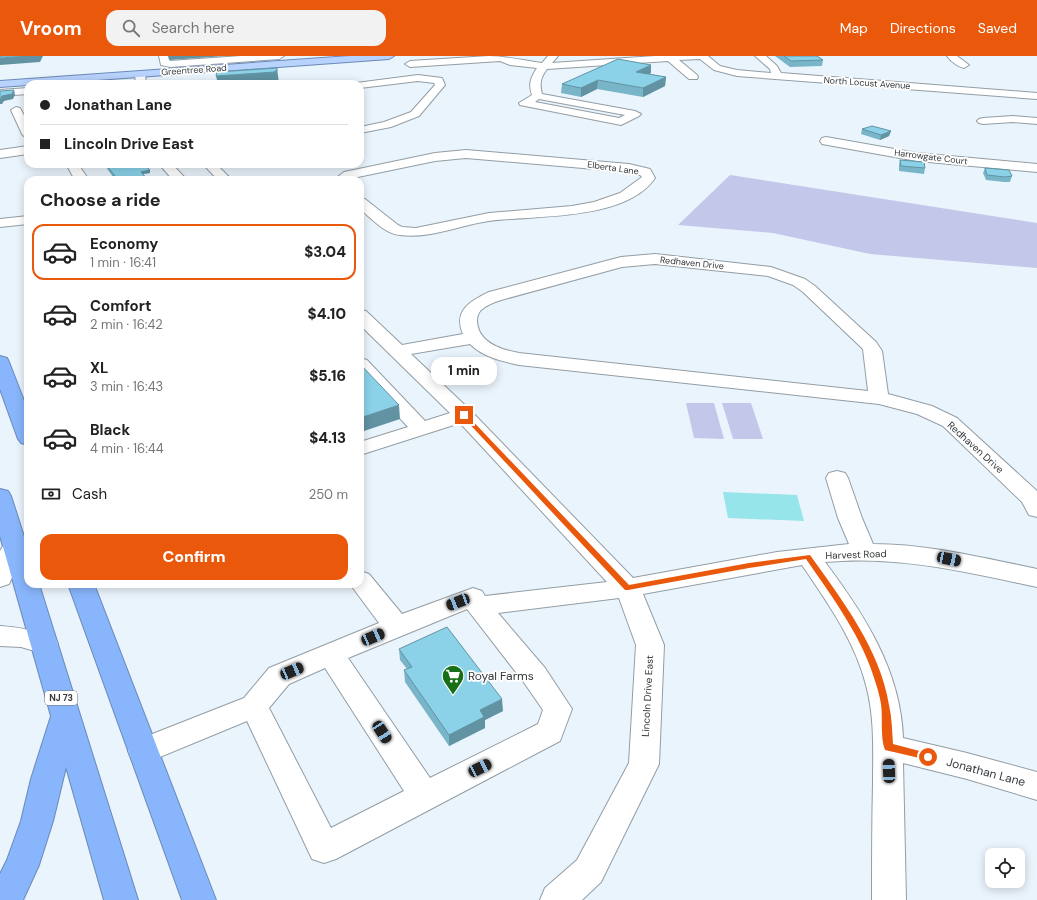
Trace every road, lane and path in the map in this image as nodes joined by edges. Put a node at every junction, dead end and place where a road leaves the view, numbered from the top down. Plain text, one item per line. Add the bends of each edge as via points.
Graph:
1 (279, 56) edge
2 (389, 56) edge
3 (553, 56) edge
4 (699, 56) edge
5 (702, 56) edge
6 (760, 56) edge
7 (952, 56) edge
8 (669, 57) edge
9 (164, 59) edge
10 (140, 62) dead end
11 (235, 63) junction
12 (593, 63) junction
13 (410, 64) dead end
14 (964, 65) dead end
15 (544, 66) junction
16 (750, 66) dead end
17 (775, 72) junction
18 (588, 74) edge
19 (693, 77) dead end
20 (140, 79) edge
21 (126, 80) edge
22 (0, 84) edge
23 (364, 85) edge
24 (24, 86) edge
25 (551, 87) dead end
26 (24, 92) edge
27 (24, 92) edge
28 (536, 92) junction
29 (1037, 96) edge
30 (13, 104) edge
31 (983, 121) dead end
32 (1037, 121) edge
33 (24, 126) edge
34 (364, 129) edge
35 (826, 141) dead end
36 (24, 151) edge
37 (0, 154) edge
38 (169, 168) edge
39 (213, 168) edge
40 (1037, 168) edge
41 (176, 176) edge
42 (221, 176) edge
43 (347, 176) edge
44 (364, 205) edge
45 (24, 221) edge
46 (2, 224) edge
47 (364, 322) edge
48 (472, 338) junction
49 (399, 351) junction
50 (0, 362) edge
51 (364, 368) edge
52 (879, 398) junction
53 (22, 406) edge
54 (464, 415) junction
55 (24, 417) edge
56 (421, 429) junction
57 (364, 447) edge
58 (837, 478) dead end
59 (0, 496) edge
60 (1037, 510) edge
61 (15, 545) junction
62 (864, 552) junction
63 (808, 556) junction
64 (24, 575) edge
65 (0, 578) edge
66 (1037, 578) edge
67 (364, 585) edge
68 (28, 588) edge
69 (82, 588) edge
70 (628, 588) junction
71 (478, 606) junction
72 (400, 625) junction
73 (0, 636) edge
74 (45, 644) junction
75 (331, 655) junction
76 (254, 706) junction
77 (66, 716) junction
78 (888, 747) junction
79 (143, 751) junction
80 (1037, 786) edge
81 (425, 796) junction
82 (5, 900) edge
83 (121, 900) edge
84 (199, 900) edge
85 (557, 900) edge
86 (889, 900) edge

1 - 11 street
2 - 11 main road, Greentree Road
3 - 15 street
4 - 8 street
5 - 17 street, North Locust Avenue via 717,68 724,70
6 - 17 street
7 - 14 street
8 - 12 street
8 - 19 street
9 - 11 street via 172,64
10 - 20 main road
11 - 20 main road, Greentree Road
12 - 15 street
12 - 18 street via 595,71
13 - 15 street via 501,58 510,62
15 - 28 street via 535,78
16 - 17 street
17 - 29 street, North Locust Avenue
20 - 21 main road, Greentree Road
22 - 24 main road, Greentree Road
23 - 34 street via 418,78 438,80 440,85 415,114 387,125
25 - 28 street
26 - 30 street
27 - 30 street
28 - 28 street via 524,103 621,122 635,114
30 - 33 street
31 - 32 street
35 - 40 street, Harrowgate Court via 917,157
36 - 37 street
38 - 41 street
39 - 42 street
43 - 44 street, Elberta Lane via 435,157 466,154 629,168 645,172 649,178 625,196 597,206 490,217 416,232 392,228
45 - 46 street
47 - 49 street, Lincoln Drive East
48 - 49 street
48 - 52 street, Redhaven Drive via 500,354 519,359
48 - 52 street, Redhaven Drive via 468,315 474,307 490,298 621,262 663,259 771,272 799,282 809,289 870,346 873,351
49 - 54 street, Lincoln Drive East
50 - 53 highway
51 - 56 street
52 - 60 street, Redhaven Drive via 910,404 950,422 1032,499
53 - 55 highway
54 - 56 street
54 - 70 street, Lincoln Drive East
56 - 57 street
58 - 62 street
59 - 61 highway, NJ 73
61 - 64 highway, NJ 73
61 - 65 street
62 - 63 street, Harvest Road
62 - 66 street, Harvest Road via 902,553 949,559
63 - 70 street, Harvest Road
63 - 78 street via 843,607 872,662 885,705
67 - 72 street via 393,622
68 - 74 highway, NJ 73
69 - 79 highway
70 - 71 street, Harvest Road
70 - 85 street, Lincoln Drive East via 650,645 644,764 589,872
71 - 72 street via 473,597
71 - 81 street via 536,676 558,709 550,732
72 - 75 street
73 - 74 street via 21,637
74 - 77 highway, NJ 73
75 - 76 street via 279,676
75 - 81 street
76 - 79 street
76 - 81 street via 324,848
77 - 82 highway via 37,821 22,865
77 - 83 highway, NJ 73
78 - 80 street, Jonathan Lane
78 - 86 street
79 - 84 highway

